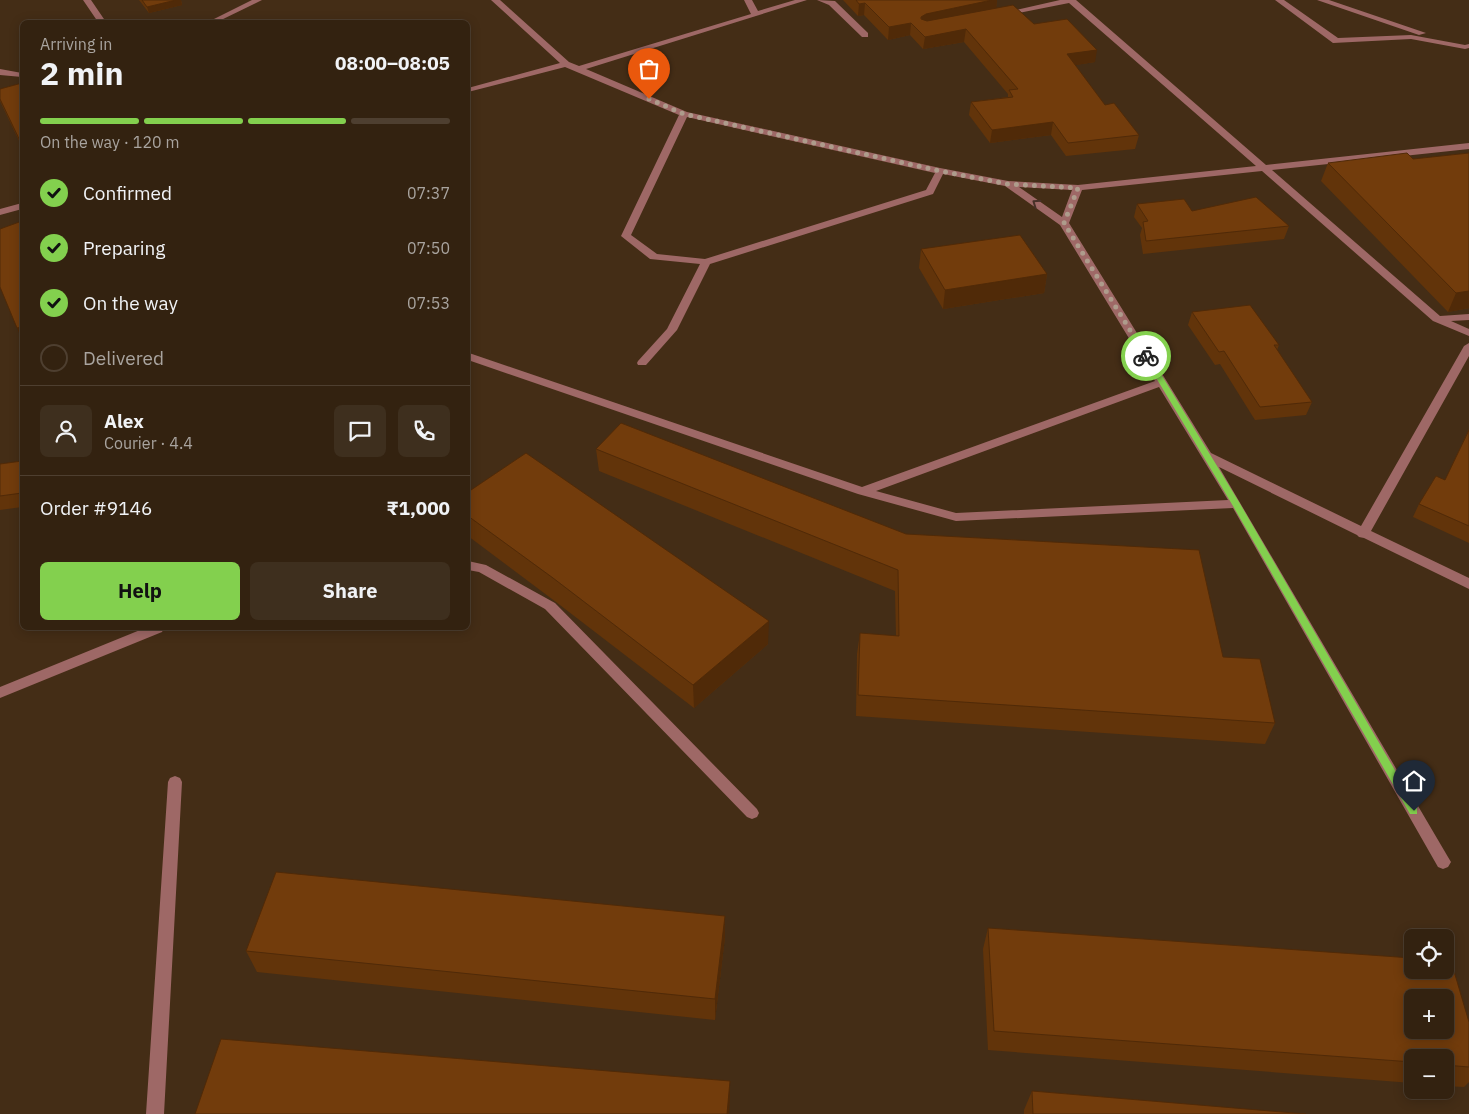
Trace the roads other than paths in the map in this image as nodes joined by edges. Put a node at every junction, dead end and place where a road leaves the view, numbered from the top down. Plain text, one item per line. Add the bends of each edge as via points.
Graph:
1 (87, 0) edge
2 (258, 0) edge
3 (495, 0) edge
4 (748, 0) edge
5 (803, 0) edge
6 (821, 0) edge
7 (1071, 0) edge
8 (1279, 0) edge
9 (1321, 0) edge
10 (755, 14) junction
11 (993, 16) edge
12 (101, 20) edge
13 (216, 20) edge
14 (865, 35) dead end
15 (1468, 48) edge
16 (566, 64) junction
17 (579, 69) junction
18 (0, 72) edge
19 (20, 75) edge
20 (470, 89) edge
21 (684, 114) junction
22 (1469, 146) edge
23 (1264, 167) junction
24 (940, 171) junction
25 (1008, 184) junction
26 (1078, 188) junction
27 (20, 207) edge
28 (0, 212) edge
29 (1064, 223) junction
30 (706, 262) junction
31 (1469, 316) edge
32 (1437, 319) junction
33 (1469, 333) edge
34 (1469, 346) edge
35 (470, 357) edge
36 (642, 363) dead end
37 (1162, 382) junction
38 (1207, 456) junction
39 (862, 491) junction
40 (1236, 504) junction
41 (1363, 534) junction
42 (470, 566) edge
43 (1469, 584) edge
44 (152, 630) edge
45 (0, 693) edge
46 (174, 782) dead end
47 (752, 813) dead end
48 (1443, 862) dead end
49 (155, 1114) edge

1 - 12 street
2 - 13 street
3 - 16 street
4 - 10 street
5 - 10 street
6 - 14 street via 832,3
7 - 11 street
7 - 23 street
8 - 15 street via 1336,41 1411,37
9 - 15 street
10 - 17 street
16 - 17 street
16 - 20 street
17 - 21 street
18 - 19 street
21 - 24 street
21 - 30 street via 626,236 654,258
22 - 23 street
23 - 26 street
23 - 32 street
24 - 25 street
24 - 30 street via 930,192
25 - 26 street
29 -> 25 street
26 - 29 street
27 - 28 street
29 - 37 street
30 - 36 street via 672,330
31 - 32 street
32 - 33 street
34 - 41 street
35 - 39 street
37 - 38 street
37 - 39 street
38 - 40 street
38 - 41 street
39 - 40 street via 956,517
40 - 48 street
41 - 43 street
42 - 47 street via 482,568 550,606
44 - 45 street
46 - 49 street

